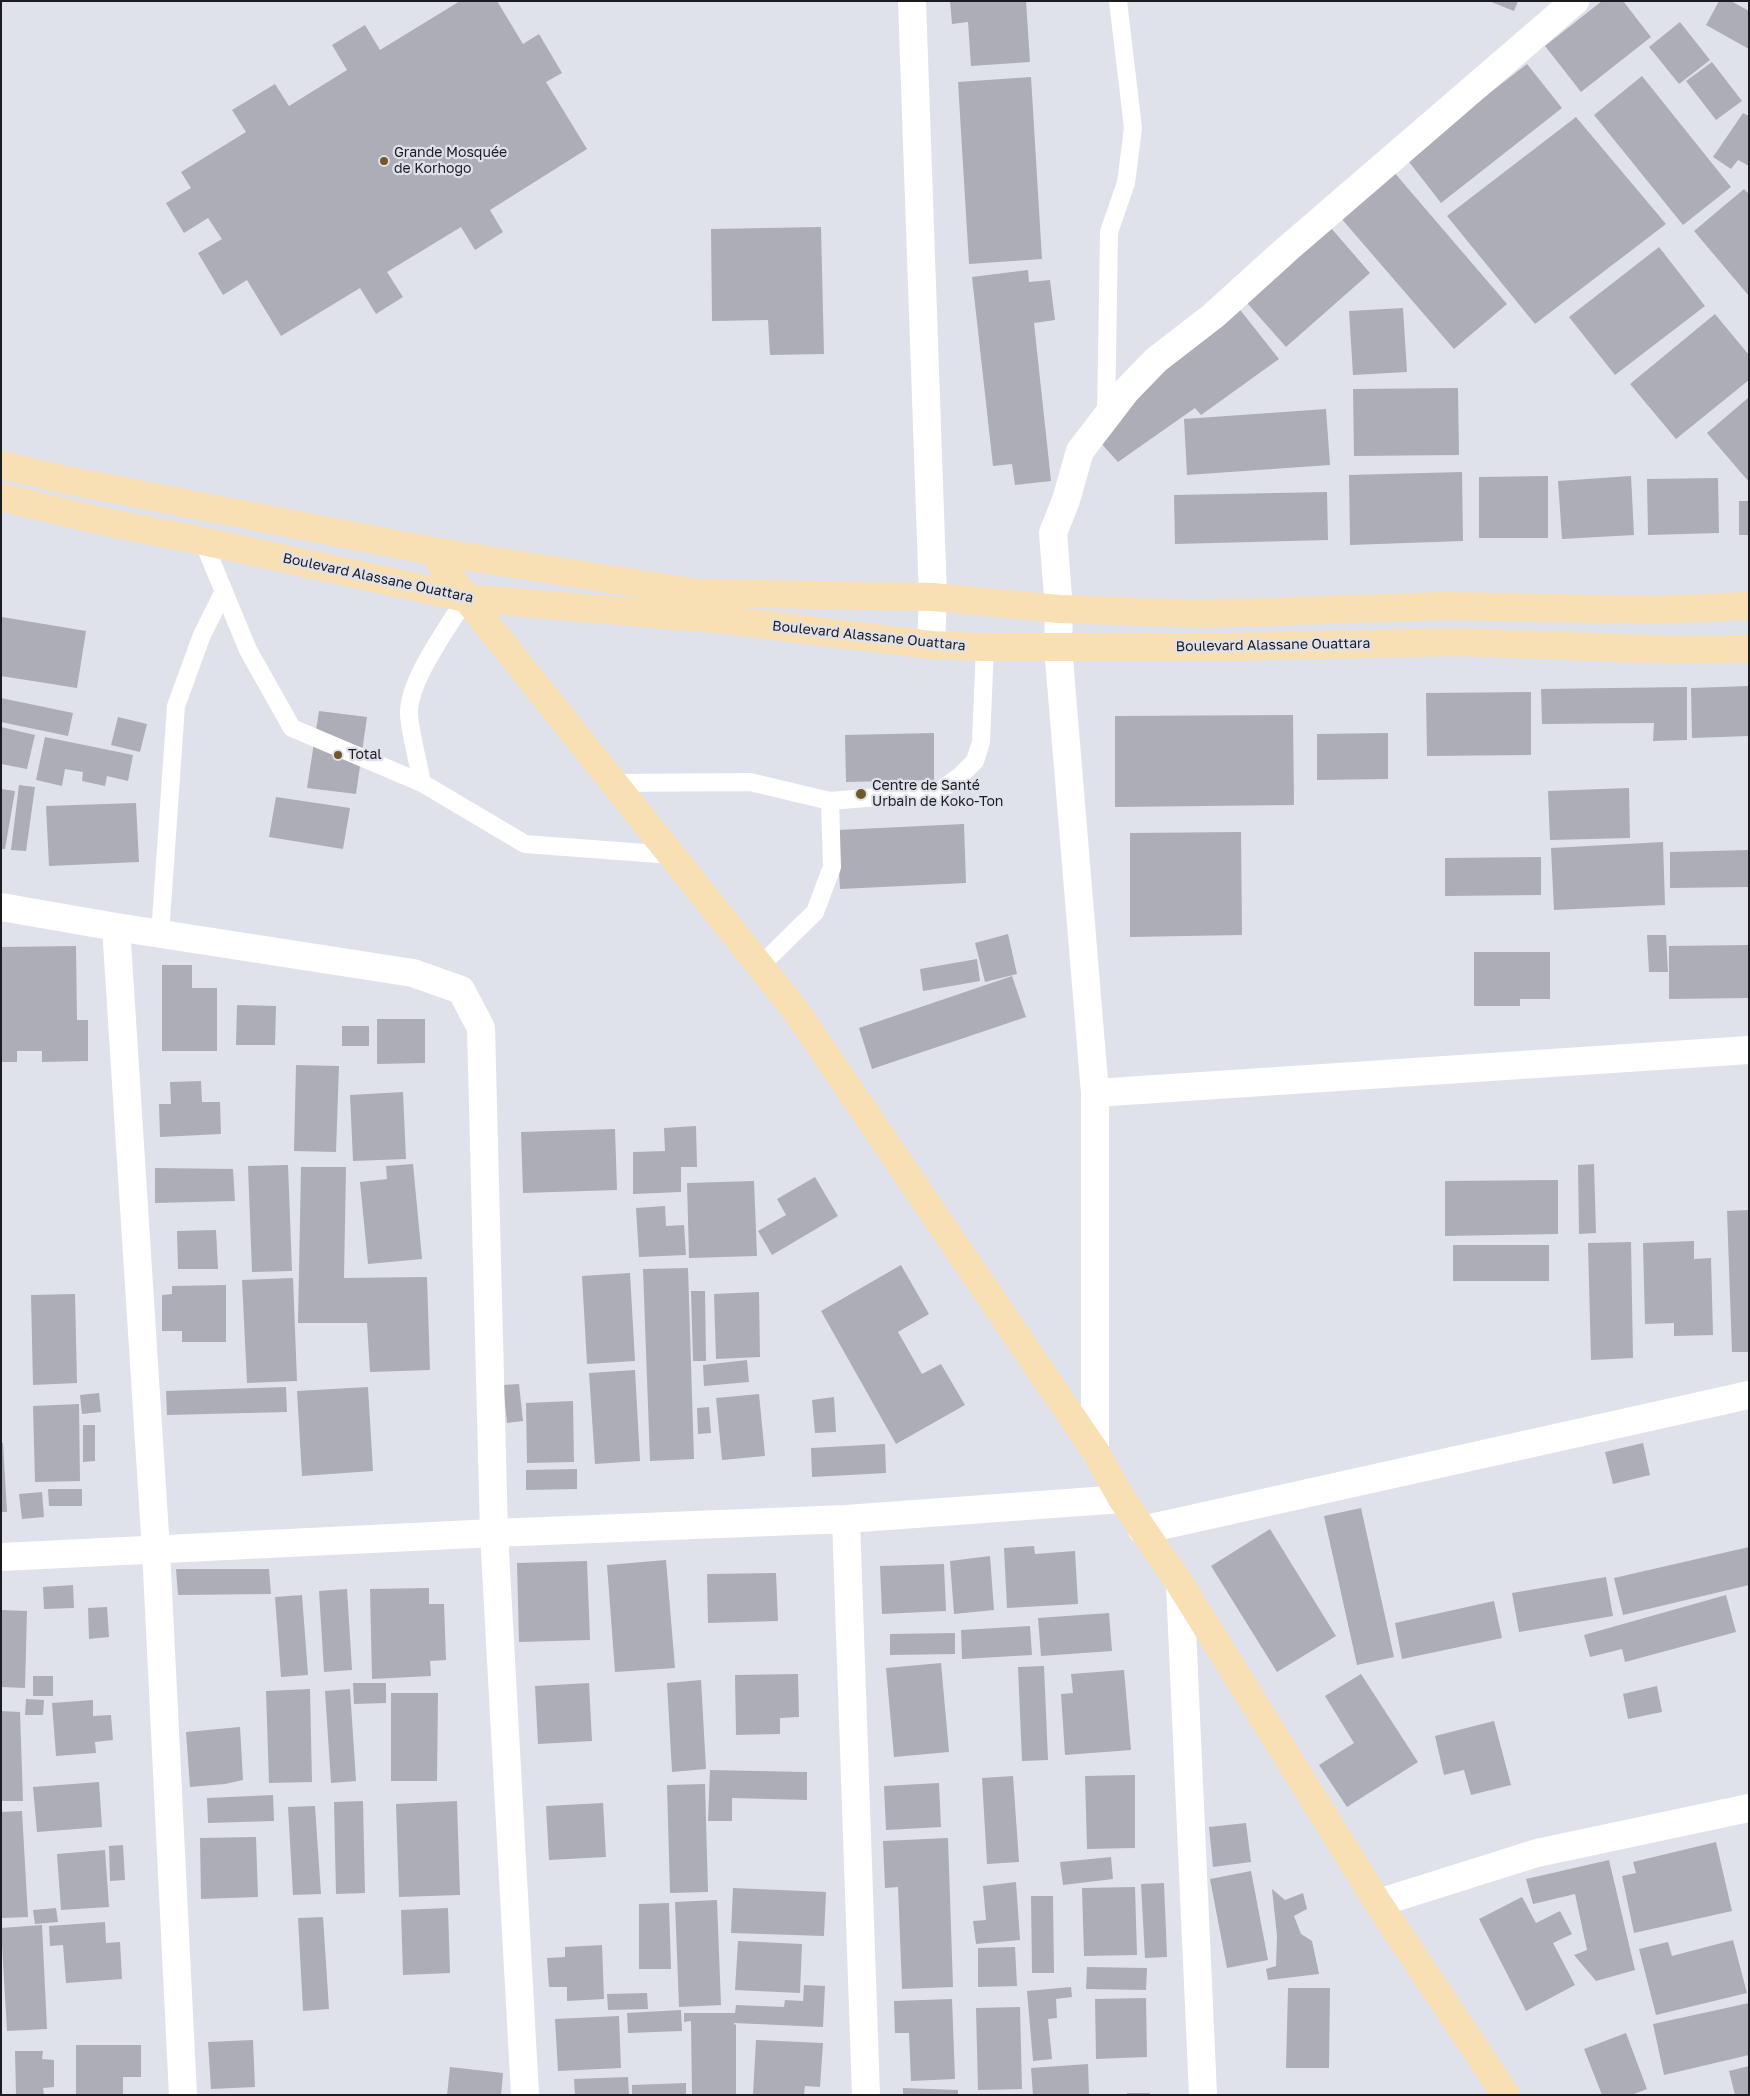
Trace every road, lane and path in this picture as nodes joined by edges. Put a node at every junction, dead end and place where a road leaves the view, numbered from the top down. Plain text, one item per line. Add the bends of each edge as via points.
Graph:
1 (912, 1) edge
2 (1118, 1) edge
3 (1575, 1) edge
4 (1106, 419) junction
5 (1, 465) edge
6 (1, 497) edge
7 (203, 541) junction
8 (432, 551) junction
9 (224, 591) junction
10 (934, 597) junction
11 (466, 598) junction
12 (1749, 606) edge
13 (1059, 608) junction
14 (932, 645) junction
15 (985, 647) junction
16 (1058, 647) junction
17 (1749, 649) edge
18 (422, 783) junction
19 (613, 783) junction
20 (830, 801) junction
21 (672, 855) junction
22 (1, 907) edge
23 (116, 927) junction
24 (160, 934) junction
25 (760, 966) junction
26 (1749, 1050) edge
27 (1095, 1093) junction
28 (1749, 1395) edge
29 (1095, 1451) junction
30 (1122, 1500) junction
31 (846, 1519) junction
32 (1142, 1530) junction
33 (494, 1533) junction
34 (156, 1550) junction
35 (1, 1557) edge
36 (1180, 1584) junction
37 (1749, 1808) edge
38 (1378, 1903) junction
39 (184, 2095) edge
40 (525, 2095) edge
41 (866, 2095) edge
42 (1203, 2095) edge
43 (1506, 2095) edge

1 - 10 street
2 - 4 lane via 1133,128 1126,183 1109,232
3 - 4 street via 1213,316 1156,360 1126,391
4 - 13 street via 1080,451 1053,533
5 - 8 main road
6 - 7 main road, Boulevard Alassane Ouattara
7 - 9 lane
7 - 11 main road, Boulevard Alassane Ouattara
8 - 10 main road via 697,593
8 - 11 main road
9 - 18 lane via 248,650 292,728
9 - 24 lane via 202,635 176,706
10 - 13 main road
10 - 14 street
11 - 14 main road, Boulevard Alassane Ouattara via 725,620
11 - 18 lane via 427,661 414,691 409,714
11 - 19 main road
12 - 13 main road via 1653,610 1446,606 1204,614
13 - 16 street
14 - 15 main road, Boulevard Alassane Ouattara
15 - 16 main road, Boulevard Alassane Ouattara
15 - 20 lane via 981,742 975,762 938,792
16 - 17 main road, Boulevard Alassane Ouattara via 1458,642 1678,650
16 - 27 street
18 - 21 lane via 525,844
19 - 20 lane via 750,782
19 - 21 main road
20 - 25 lane via 832,867 815,912
21 - 25 main road
22 - 23 street
23 - 24 street
23 - 34 street
24 - 33 street via 412,973 461,990 481,1028
25 - 29 main road via 796,1011
26 - 27 street
27 - 29 street
28 - 32 street
29 - 30 main road
30 - 31 street
30 - 32 main road
31 - 33 street
31 - 41 street
32 - 36 main road
33 - 34 street
33 - 40 street
34 - 35 street
34 - 39 street
36 - 38 main road
36 - 42 street
37 - 38 street via 1537,1853
38 - 43 main road

